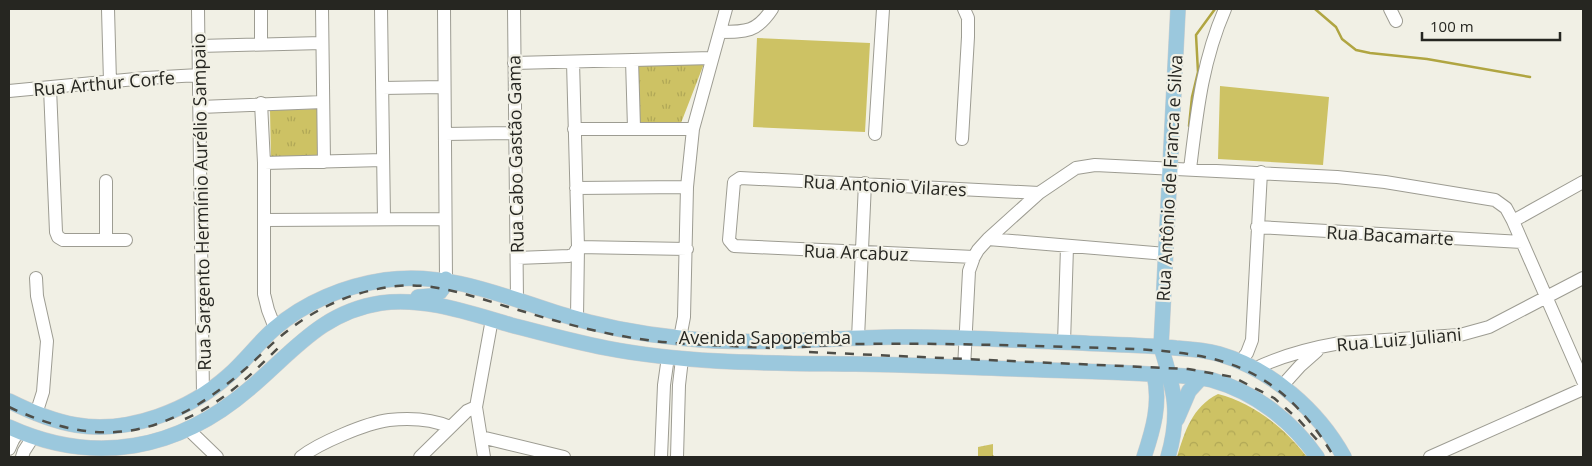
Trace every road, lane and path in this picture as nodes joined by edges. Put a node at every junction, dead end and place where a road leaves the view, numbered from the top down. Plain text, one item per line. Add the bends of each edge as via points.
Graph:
1 (108, 9) edge
2 (198, 9) edge
3 (261, 9) edge
4 (322, 9) edge
5 (381, 9) edge
6 (514, 9) edge
7 (726, 9) edge
8 (772, 9) edge
9 (883, 9) edge
10 (964, 9) edge
11 (1178, 9) edge
12 (1226, 9) edge
13 (1390, 9) edge
14 (445, 10) edge
15 (1396, 21) dead end
16 (720, 32) junction
17 (322, 43) junction
18 (262, 44) junction
19 (199, 46) junction
20 (712, 58) junction
21 (632, 60) junction
22 (573, 62) junction
23 (514, 63) junction
24 (199, 75) junction
25 (110, 82) junction
26 (444, 87) junction
27 (50, 88) junction
28 (382, 88) junction
29 (9, 92) edge
30 (323, 102) junction
31 (262, 103) junction
32 (200, 106) junction
33 (634, 128) junction
34 (574, 129) junction
35 (693, 129) junction
36 (515, 133) junction
37 (445, 134) junction
38 (876, 134) dead end
39 (962, 139) dead end
40 (383, 160) junction
41 (324, 162) junction
42 (264, 163) junction
43 (1170, 168) junction
44 (1190, 169) junction
45 (1261, 172) junction
46 (106, 181) dead end
47 (1583, 182) edge
48 (864, 183) junction
49 (687, 187) junction
50 (576, 188) junction
51 (1039, 193) junction
52 (384, 219) junction
53 (445, 219) junction
54 (264, 220) junction
55 (1513, 221) junction
56 (1257, 227) junction
57 (988, 239) junction
58 (106, 240) junction
59 (126, 240) dead end
60 (1522, 242) junction
61 (578, 247) junction
62 (738, 247) joint
63 (1067, 247) junction
64 (687, 249) junction
65 (861, 252) junction
66 (1166, 254) junction
67 (974, 257) junction
68 (516, 258) junction
69 (36, 278) dead end
70 (1583, 278) edge
71 (446, 280) junction
72 (1548, 297) junction
73 (517, 300) junction
74 (406, 301) junction
75 (577, 318) junction
76 (492, 319) junction
77 (275, 328) junction
78 (680, 338) junction
79 (858, 338) junction
80 (966, 339) junction
81 (1064, 343) junction
82 (1323, 346) junction
83 (1161, 347) junction
84 (675, 358) junction
85 (1240, 362) junction
86 (964, 368) junction
87 (1254, 369) junction
88 (1154, 374) junction
89 (1170, 375) junction
90 (1201, 378) junction
91 (1583, 381) edge
92 (1282, 386) junction
93 (1583, 389) edge
94 (1245, 393) junction
95 (204, 395) junction
96 (9, 401) edge
97 (476, 407) junction
98 (42, 416) junction
99 (1176, 422) junction
100 (450, 427) junction
101 (190, 430) junction
102 (20, 432) edge
103 (481, 438) junction
104 (9, 449) edge
105 (22, 457) edge
106 (217, 457) edge
107 (301, 457) edge
108 (420, 457) edge
109 (484, 457) edge
110 (564, 457) edge
111 (661, 457) edge
112 (677, 457) edge
113 (1144, 457) edge
114 (1168, 457) edge
115 (1316, 457) edge
116 (1344, 457) edge
117 (1430, 457) edge

1 - 25 street
2 - 19 street, Rua Sargento Hermínio Aurélio Sampaio
3 - 18 street
4 - 17 street
5 - 28 street
6 - 23 street, Rua Cabo Gastão Gama
7 - 16 street
8 - 16 street via 766,19 752,30
9 - 38 street
10 - 39 street via 968,18 968,37
11 - 43 main road, Rua Antônio de Franca e Silva
12 - 44 street via 1209,49 1202,80
13 - 15 street
14 - 26 street
16 - 20 street
17 - 18 street
17 - 30 street
18 - 19 street
19 - 24 street, Rua Sargento Hermínio Aurélio Sampaio
20 - 21 street
20 - 35 street
21 - 22 street
21 - 33 street
22 - 23 street
22 - 34 street
23 - 36 street, Rua Cabo Gastão Gama
24 - 25 street, Rua Arthur Corfe
24 - 32 street, Rua Sargento Hermínio Aurélio Sampaio
25 - 27 street, Rua Arthur Corfe
26 - 28 street
26 - 37 street
27 - 29 street, Rua Arthur Corfe
27 - 58 street via 56,232 63,240
28 - 40 street
30 - 31 street
30 - 41 street
31 - 32 street
31 - 42 street
32 - 95 street, Rua Sargento Hermínio Aurélio Sampaio
33 - 34 street
33 - 35 street
34 - 50 street
35 - 49 street
36 - 37 street
36 - 68 street, Rua Cabo Gastão Gama
37 - 53 street
40 - 41 street
40 - 52 street
41 - 42 street
42 - 54 street
43 - 44 street
43 - 51 street via 1082,166
43 - 66 main road, Rua Antônio de Franca e Silva
44 - 45 street
45 - 55 street via 1385,182 1495,200 1506,208
45 - 56 street
46 - 58 street
47 - 55 street
48 - 51 street, Rua Antonio Vilares
48 - 62 street, Rua Antonio Vilares via 740,178 734,182 729,240
48 - 65 street
49 - 50 street
49 - 64 street
50 - 61 street
51 - 57 street
52 - 53 street
52 - 54 street
53 - 71 street
54 - 77 street via 264,294
55 - 60 street
56 - 60 street, Rua Bacamarte
56 - 85 street via 1252,340
57 - 63 street
57 - 67 street
58 - 59 street
60 - 72 street
61 - 64 street
61 - 68 street via 569,256
61 - 75 street
62 - 65 street, Rua Arcabuz
63 - 66 street
63 - 81 street
64 - 78 street
65 - 67 street, Rua Arcabuz
65 - 79 street
66 - 83 main road, Rua Antônio de Franca e Silva
67 - 80 street via 970,271
68 - 73 street, Rua Cabo Gastão Gama
69 - 98 street via 47,341
70 - 72 street, Rua Luiz Juliani
71 - 73 main road, Avenida Sapopemba
71 - 74 main road via 440,294 411,297
71 - 77 main road, Avenida Sapopemba via 395,279 354,286 304,308
72 - 82 street, Rua Luiz Juliani via 1489,327 1460,335
72 - 91 street
73 - 75 main road, Avenida Sapopemba
74 - 76 main road, Avenida Sapopemba via 438,305
74 - 101 main road, Avenida Sapopemba via 358,309 321,326 250,389
75 - 78 main road, Avenida Sapopemba
76 - 84 main road, Avenida Sapopemba via 606,348
76 - 97 street
77 - 95 main road, Avenida Sapopemba via 228,376
78 - 79 main road, Avenida Sapopemba via 744,341
78 - 84 main road
79 - 80 main road, Avenida Sapopemba
80 - 81 main road, Avenida Sapopemba
80 - 86 street
81 - 83 main road, Avenida Sapopemba
82 - 87 street, Rua Luiz Juliani
82 - 92 street, Rua Luiz Juliani
83 - 85 main road, Avenida Sapopemba via 1208,351
83 - 89 main road
84 - 86 main road, Avenida Sapopemba via 763,364
84 - 111 street via 664,385
84 - 112 street via 679,385
85 - 87 main road, Avenida Sapopemba
86 - 88 main road, Avenida Sapopemba
87 - 92 main road, Avenida Sapopemba
88 - 89 main road, Avenida Sapopemba
88 - 113 main road via 1157,405
89 - 90 main road, Avenida Sapopemba
89 - 99 main road
90 - 94 main road, Avenida Sapopemba
90 - 99 main road via 1189,391
92 - 94 main road via 1274,395 1265,398
92 - 116 main road, Avenida Sapopemba via 1323,426
93 - 117 street
94 - 115 main road, Avenida Sapopemba via 1274,411 1295,430
95 - 98 main road, Avenida Sapopemba via 146,420 113,426 89,427
96 - 98 main road, Avenida Sapopemba
97 - 100 street
97 - 103 street
98 - 102 main road via 24,425
99 - 114 main road
100 - 107 street via 429,421 375,423 327,442
100 - 108 street
101 - 102 main road, Avenida Sapopemba via 127,447 92,448
101 - 106 street
102 - 104 street
102 - 105 street
103 - 109 street
103 - 110 street

